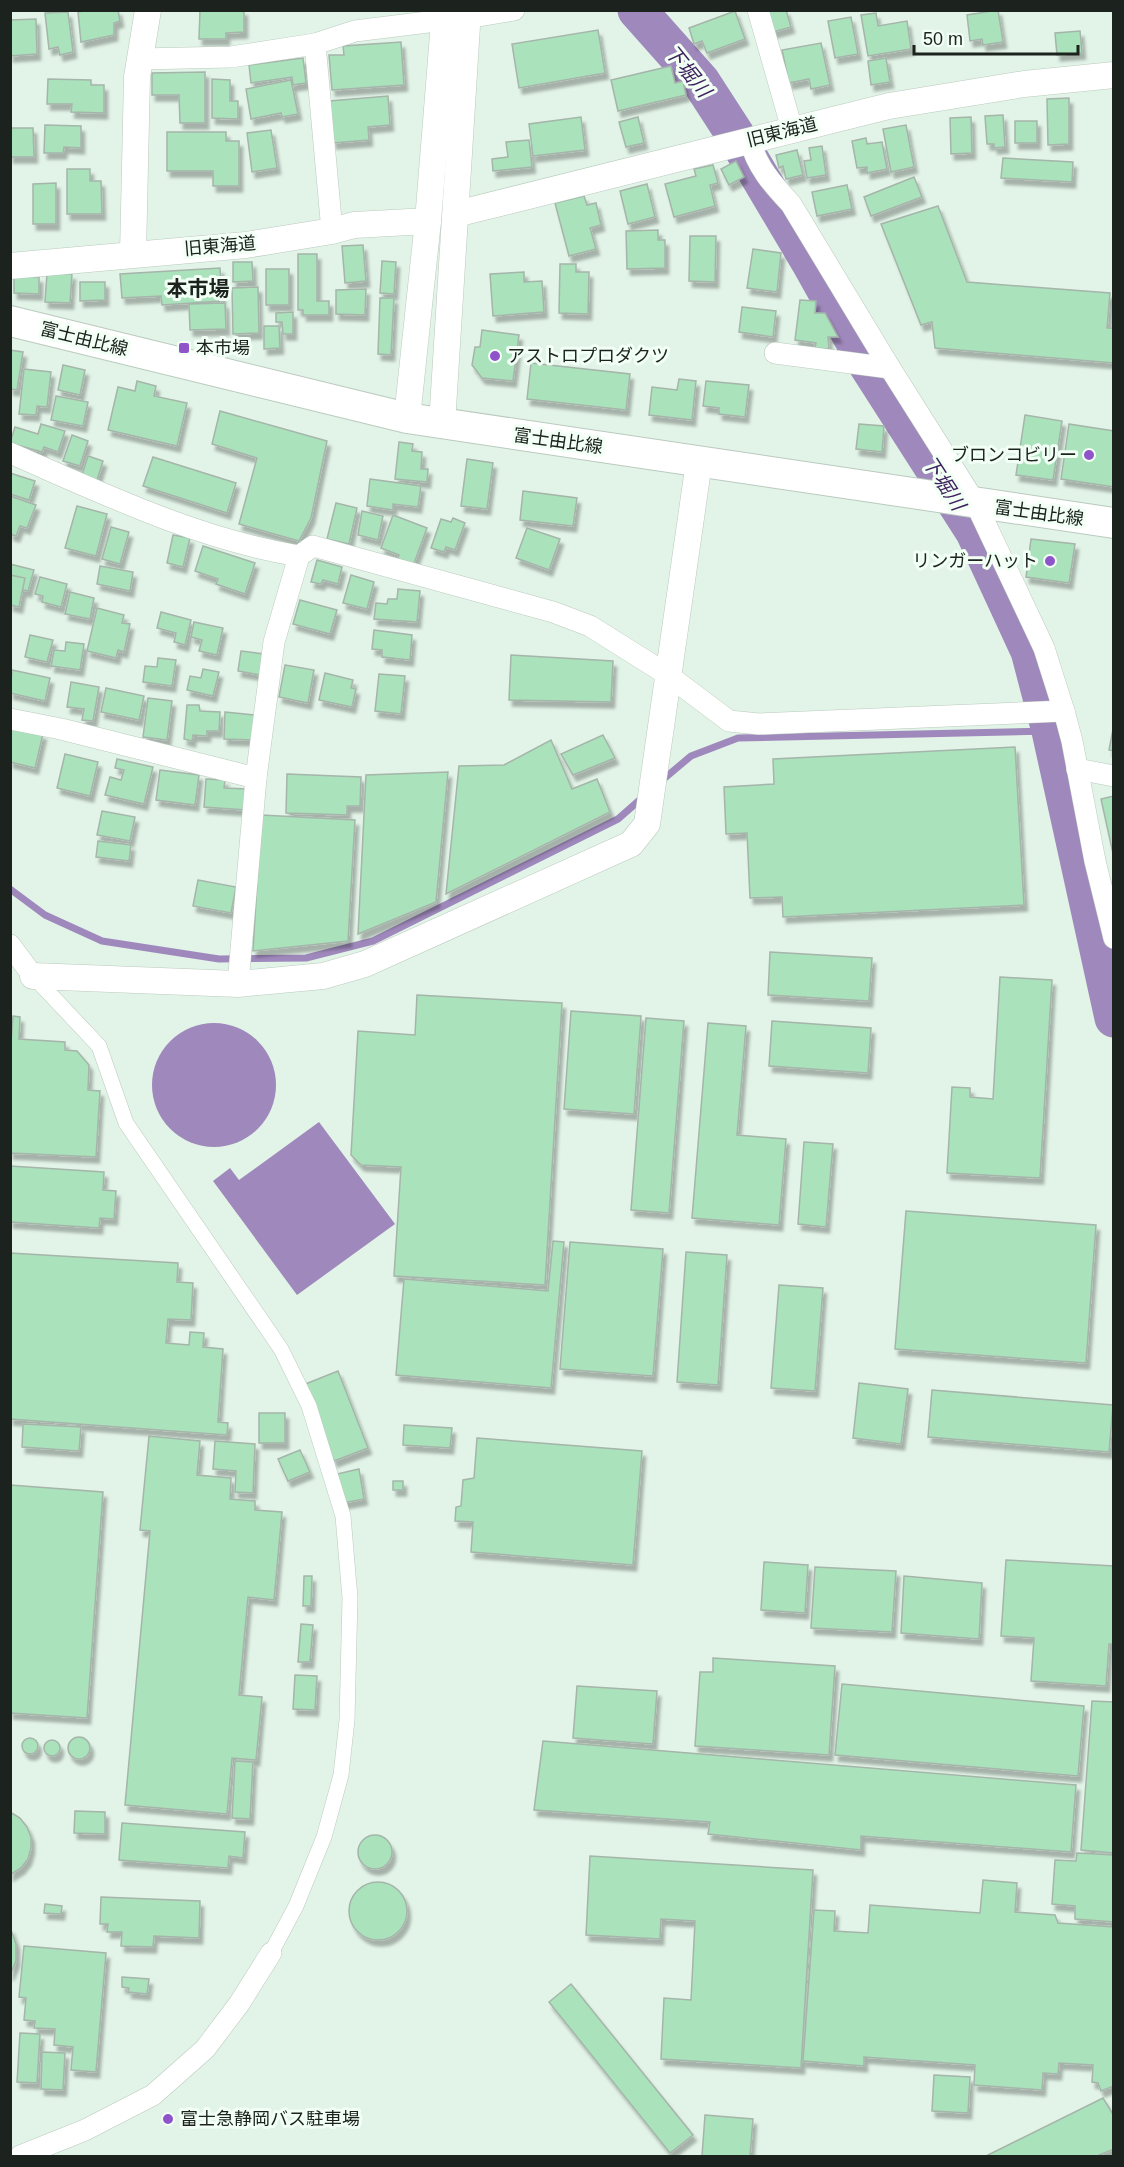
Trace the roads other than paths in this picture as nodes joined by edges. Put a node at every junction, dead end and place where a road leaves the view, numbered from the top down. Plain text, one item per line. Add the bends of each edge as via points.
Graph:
1 (148, 10) edge
2 (514, 10) edge
3 (758, 10) edge
4 (456, 15) edge
5 (315, 44) junction
6 (140, 59) junction
7 (1113, 75) edge
8 (792, 129) junction
9 (742, 142) junction
10 (456, 214) junction
11 (428, 221) junction
12 (332, 231) junction
13 (133, 254) junction
14 (10, 266) edge
15 (10, 321) edge
16 (775, 353) dead end
17 (890, 368) junction
18 (407, 418) junction
19 (442, 424) junction
20 (10, 453) edge
21 (699, 462) junction
22 (976, 504) junction
23 (1113, 523) edge
24 (299, 556) junction
25 (668, 675) junction
26 (1064, 711) junction
27 (10, 719) edge
28 (1077, 769) junction
29 (1113, 776) edge
30 (256, 778) junction
31 (1113, 938) edge
32 (10, 945) edge
33 (33, 976) junction
34 (238, 979) junction
35 (271, 1953) joint
36 (20, 2157) edge

1 - 6 street
2 - 4 street
3 - 8 street
4 - 5 street via 355,31
4 - 10 street
4 - 11 street
5 - 6 street via 231,57
5 - 12 street
6 - 13 street
7 - 8 street, 旧東海道 via 1024,84 889,106
8 - 9 street, 旧東海道
9 - 10 street, 旧東海道
9 - 17 street via 791,204
10 - 19 street
11 - 12 street, 旧東海道 via 354,225
11 - 18 street
12 - 13 street, 旧東海道 via 246,245
13 - 14 street, 旧東海道
15 - 18 main road, 富士由比線
16 - 17 street
17 - 22 street
18 - 19 main road, 富士由比線
19 - 21 main road, 富士由比線
20 - 24 street via 161,518
21 - 22 main road, 富士由比線
21 - 25 street
22 - 23 main road, 富士由比線
22 - 26 street via 1044,648
24 - 25 street via 314,546 553,612 590,626
24 - 30 street via 274,642
25 - 26 street via 729,721 759,724
25 - 34 street via 647,824 631,844 365,964 323,976
26 - 28 street
27 - 30 street
28 - 29 street
28 - 31 street
30 - 34 street
32 - 33 street
33 - 34 street
33 - 35 street via 99,1046 126,1123 281,1349 309,1406 343,1516 350,1598 347,1720 341,1775 324,1836 296,1906
35 - 36 street via 205,2049 153,2095

